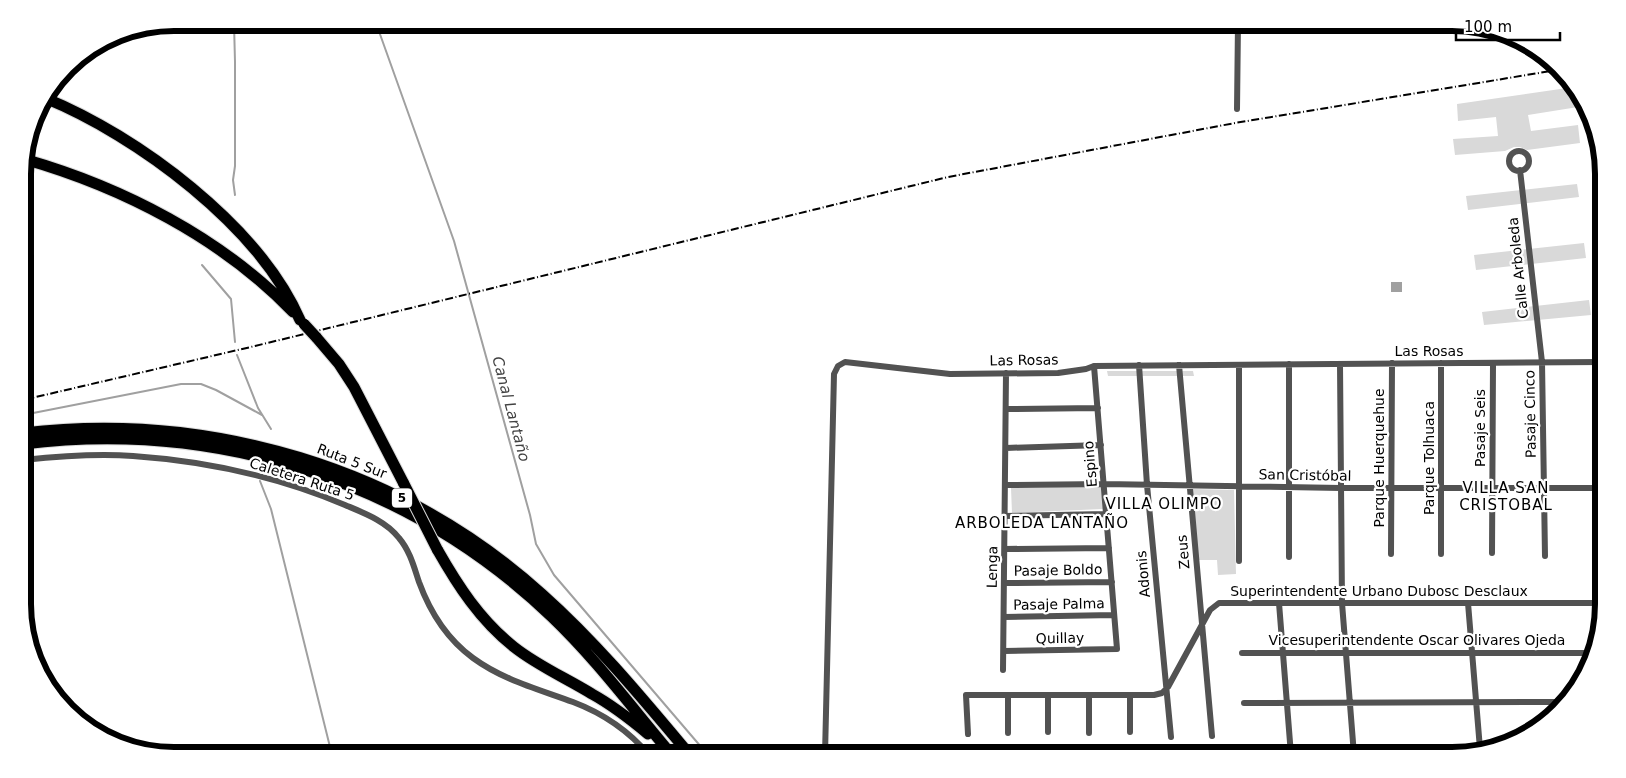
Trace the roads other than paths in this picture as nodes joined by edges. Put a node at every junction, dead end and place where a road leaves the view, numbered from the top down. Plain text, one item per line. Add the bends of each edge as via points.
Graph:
1 (1238, 31) edge
2 (52, 101) edge
3 (1237, 109) dead end
4 (32, 162) edge
5 (1520, 170) dead end
6 (302, 322) junction
7 (1542, 362) junction
8 (1595, 362) edge
9 (1392, 363) junction
10 (1442, 363) junction
11 (1492, 363) junction
12 (1289, 364) junction
13 (1340, 364) junction
14 (1179, 365) junction
15 (1239, 365) junction
16 (1094, 366) junction
17 (1139, 366) junction
18 (1006, 373) junction
19 (1098, 408) junction
20 (1007, 409) junction
21 (31, 433) edge
22 (31, 443) edge
23 (1101, 445) junction
24 (1006, 448) junction
25 (31, 459) edge
26 (1104, 484) junction
27 (1006, 485) junction
28 (1147, 485) junction
29 (1190, 486) junction
30 (1239, 487) junction
31 (1289, 488) junction
32 (1342, 488) junction
33 (1392, 488) junction
34 (1441, 488) junction
35 (1492, 488) junction
36 (1544, 488) junction
37 (1595, 488) edge
38 (1106, 514) junction
39 (1005, 516) junction
40 (1109, 548) junction
41 (1005, 549) junction
42 (1492, 553) dead end
43 (1391, 554) dead end
44 (1441, 554) dead end
45 (1545, 556) dead end
46 (1289, 558) dead end
47 (1239, 561) dead end
48 (1112, 582) junction
49 (1005, 584) junction
50 (1279, 603) junction
51 (1468, 603) junction
52 (1595, 603) edge
53 (1342, 604) junction
54 (1114, 616) junction
55 (1004, 617) junction
56 (1202, 624) junction
57 (1117, 649) joint
58 (1004, 652) junction
59 (1472, 652) junction
60 (1586, 652) edge
61 (1242, 653) dead end
62 (1283, 653) junction
63 (1346, 653) junction
64 (1004, 670) dead end
65 (1165, 690) junction
66 (1089, 695) junction
67 (1130, 695) junction
68 (1008, 696) junction
69 (1048, 696) junction
70 (1476, 702) junction
71 (1556, 702) edge
72 (1244, 703) dead end
73 (1287, 703) junction
74 (1350, 703) junction
75 (1048, 732) dead end
76 (1090, 732) dead end
77 (1130, 732) dead end
78 (1008, 733) dead end
79 (968, 734) dead end
80 (1212, 736) dead end
81 (1171, 738) dead end
82 (1480, 744) edge
83 (825, 746) edge
84 (1290, 746) edge
85 (1353, 746) edge
86 (640, 747) edge
87 (663, 747) edge
88 (665, 747) edge
89 (683, 747) edge

1 - 3 street
2 - 6 highway via 115,134 194,190 256,251 285,291
4 - 6 highway via 91,182 165,217 239,266
5 - 7 street, Calle Arboleda
6 - 87 highway, bridge via 339,364 354,387 437,549 467,599 483,618 539,665 608,704
7 - 8 street, Las Rosas
7 - 11 street, Las Rosas
7 - 36 street, Pasaje Cinco
9 - 10 street, Las Rosas
9 - 13 street, Las Rosas
9 - 33 street, Parque Huerquehue
10 - 11 street, Las Rosas
10 - 34 street, Parque Tolhuaca
11 - 35 street, Pasaje Seis
12 - 13 street, Las Rosas
12 - 15 street, Las Rosas
12 - 31 street
13 - 32 street
14 - 15 street, Las Rosas
14 - 17 street, Las Rosas
14 - 29 street, Zeus
15 - 30 street
16 - 17 street, Las Rosas
16 - 18 street, Las Rosas via 1072,372
16 - 19 street, Espino
17 - 28 street, Adonis
18 - 20 street, Lenga
18 - 83 street, Las Rosas via 950,374 844,362 834,374
19 - 20 street
19 - 23 street, Espino
20 - 24 street, Lenga
21 - 89 highway, Ruta 5 Sur / 5 via 116,428 211,436 301,457 389,492 465,534 541,593 603,654
22 - 88 highway, Ruta 5 Sur / 5 via 114,438 202,445 294,466 378,498 422,520 461,545 535,601 592,659
23 - 24 street
23 - 26 street, Espino
24 - 27 street, Lenga
25 - 86 street, Caletera Ruta 5 via 96,454 184,462 271,480 356,509 388,527 403,542 428,603 444,629 463,650 506,677 596,713 624,731
26 - 27 street, San Cristóbal
26 - 28 street, San Cristóbal
26 - 38 street, Espino
27 - 39 street, Lenga
28 - 29 street, San Cristóbal
28 - 65 street, Adonis
29 - 30 street, San Cristóbal
29 - 56 street, Zeus
30 - 31 street, San Cristóbal
30 - 47 street
31 - 32 street, San Cristóbal
31 - 46 street
32 - 33 street, San Cristóbal
32 - 53 street
33 - 34 street, San Cristóbal
33 - 43 street, Parque Huerquehue
34 - 35 street, San Cristóbal
34 - 44 street, Parque Tolhuaca
35 - 36 street, San Cristóbal
35 - 42 street, Pasaje Seis
36 - 37 street, San Cristóbal
36 - 45 street, Pasaje Cinco
38 - 39 street
38 - 40 street, Espino
39 - 41 street, Lenga
40 - 41 street
40 - 48 street, Espino
41 - 49 street, Lenga
48 - 49 street, Pasaje Boldo
48 - 54 street, Espino
49 - 55 street, Lenga
50 - 53 street, Superintendente Urbano Dubosc Desclaux
50 - 56 street, Superintendente Urbano Dubosc Desclaux via 1219,604 1210,610
50 - 62 street
51 - 52 street, Superintendente Urbano Dubosc Desclaux
51 - 53 street, Superintendente Urbano Dubosc Desclaux
51 - 59 street
53 - 63 street
54 - 55 street, Pasaje Palma
54 - 57 street, Espino
55 - 58 street, Lenga
56 - 65 street, Superintendente Urbano Dubosc Desclaux
56 - 80 street, Zeus
57 - 58 street, Quillay
58 - 64 street, Lenga
59 - 60 street, Vicesuperintendente Oscar Olivares Ojeda
59 - 63 street, Vicesuperintendente Oscar Olivares Ojeda
59 - 70 street
61 - 62 street, Vicesuperintendente Oscar Olivares Ojeda
62 - 63 street, Vicesuperintendente Oscar Olivares Ojeda
62 - 73 street
63 - 74 street
65 - 67 street via 1154,695
65 - 81 street, Adonis
66 - 67 street
66 - 69 street
66 - 76 street
67 - 77 street
68 - 69 street
68 - 78 street
68 - 79 street via 966,696
69 - 75 street
70 - 71 street
70 - 74 street
70 - 82 street
72 - 73 street
73 - 74 street
73 - 84 street
74 - 85 street

